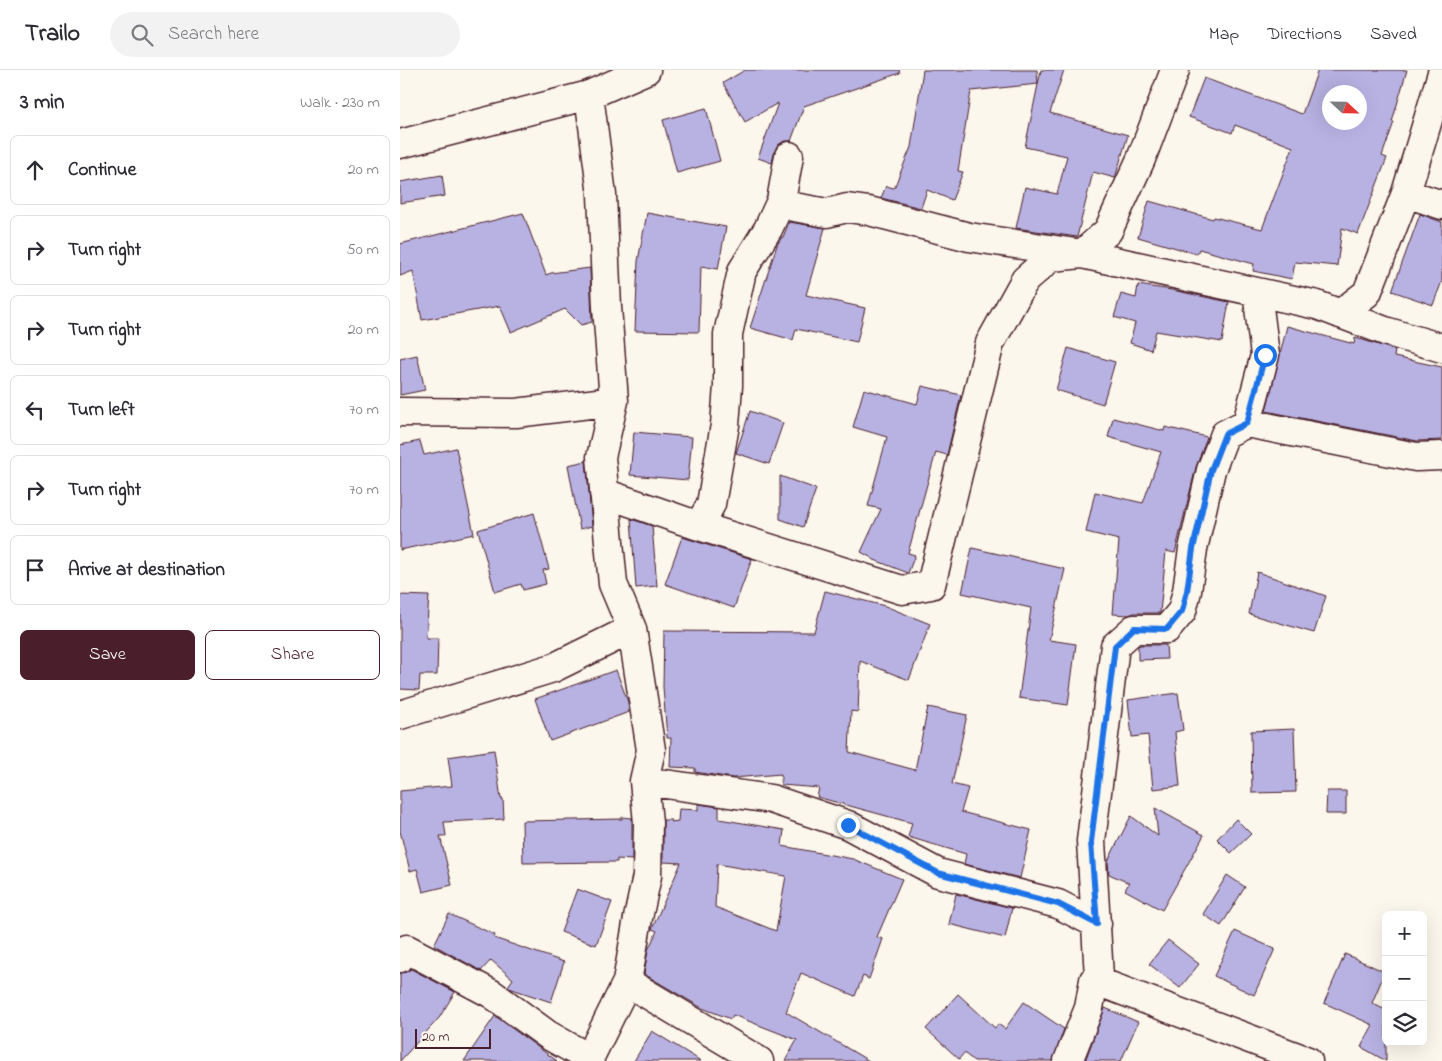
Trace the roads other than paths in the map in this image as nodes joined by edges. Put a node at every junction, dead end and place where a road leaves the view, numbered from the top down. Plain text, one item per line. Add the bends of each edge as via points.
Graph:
1 (646, 70) edge
2 (1175, 70) edge
3 (1442, 73) edge
4 (589, 95) junction
5 (400, 144) edge
6 (789, 156) dead end
7 (1406, 193) junction
8 (781, 201) junction
9 (1442, 205) edge
10 (1082, 254) junction
11 (1257, 292) junction
12 (1367, 293) junction
13 (1340, 314) junction
14 (1377, 328) junction
15 (1442, 348) edge
16 (614, 401) junction
17 (400, 412) edge
18 (1247, 423) junction
19 (1442, 456) edge
20 (604, 493) junction
21 (699, 526) junction
22 (632, 629) junction
23 (400, 715) edge
24 (644, 781) junction
25 (1097, 924) junction
26 (400, 958) edge
27 (1094, 980) junction
28 (627, 982) junction
29 (1280, 1056) edge
30 (589, 1060) edge
31 (759, 1061) edge
32 (1068, 1061) edge
33 (1308, 1061) edge

1 - 4 street
2 - 10 street via 1141,159 1108,231
3 - 7 street
4 - 5 street
4 - 16 street via 602,195
6 - 8 street
7 - 9 street
7 - 12 street
8 - 10 street via 794,207 827,213 847,208 869,211 969,237
8 - 21 street via 742,271 728,334 725,425 711,504
10 - 11 street
10 - 21 street via 1051,257 1025,280 990,343 931,585 902,590
11 - 13 street via 1317,305
11 - 18 street via 1265,355
12 - 13 street
12 - 14 street
13 - 14 street
14 - 15 street
16 - 17 street via 516,413
16 - 20 street via 601,457
18 - 19 street via 1416,457
18 - 25 street via 1225,434 1211,470 1182,611 1167,629 1134,628 1115,646 1091,842
20 - 21 street
20 - 22 street via 613,584
22 - 23 street via 553,668
22 - 24 street via 651,750
24 - 25 street via 772,799 848,825 938,873 1058,904
24 - 28 street via 648,823 647,876
25 - 27 street via 1099,976
26 - 30 street via 407,949 428,959 492,994
27 - 29 street
27 - 32 street via 1089,1008
28 - 30 street
28 - 31 street
29 - 33 street

